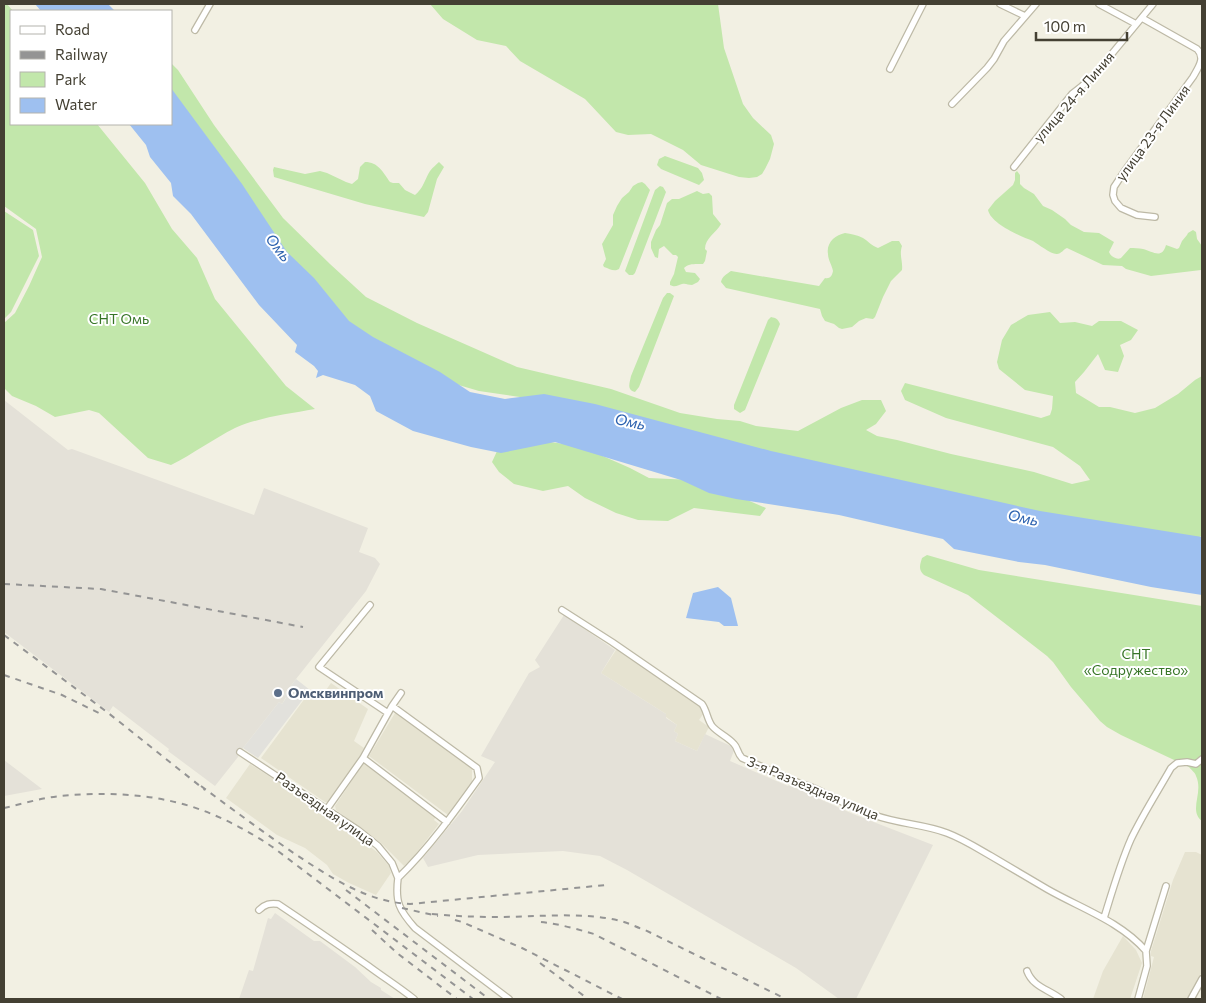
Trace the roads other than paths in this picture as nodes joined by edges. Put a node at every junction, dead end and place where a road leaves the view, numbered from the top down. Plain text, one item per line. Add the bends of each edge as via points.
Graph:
1 (210, 4) edge
2 (923, 4) edge
3 (1000, 4) edge
4 (1036, 4) edge
5 (1099, 4) edge
6 (1153, 4) edge
7 (1025, 16) junction
8 (1142, 18) junction
9 (1136, 24) junction
10 (195, 30) dead end
11 (890, 69) dead end
12 (952, 104) dead end
13 (1014, 167) dead end
14 (1155, 217) dead end
15 (370, 605) dead end
16 (562, 610) dead end
17 (401, 693) dead end
18 (392, 706) junction
19 (388, 713) junction
20 (240, 752) dead end
21 (363, 758) junction
22 (1202, 759) edge
23 (327, 809) junction
24 (447, 822) junction
25 (398, 878) junction
26 (1166, 886) dead end
27 (259, 910) dead end
28 (1104, 918) junction
29 (1146, 951) junction
30 (1027, 971) dead end
31 (1202, 979) edge
32 (414, 999) edge
33 (509, 999) edge
34 (1061, 999) edge
35 (1138, 999) edge
36 (1191, 999) edge

1 - 10 street
2 - 11 street
3 - 7 street
4 - 7 street
5 - 9 street
6 - 8 street, улица 24-я Линия
7 - 12 street via 994,59
8 - 9 street, улица 24-я Линия
8 - 14 street, улица 23-я Линия via 1193,46 1200,52 1201,62 1114,187 1115,201 1121,208 1137,215
9 - 13 street, улица 24-я Линия via 1096,73 1054,115
15 - 19 street via 319,667
16 - 28 street, 3-я Разъездная улица via 702,704 713,727 734,744 742,758 876,816 949,834
17 - 18 street
18 - 19 street
18 - 24 street via 477,768 479,778
19 - 21 street
20 - 23 street, Разъездная улица
21 - 23 street
21 - 24 street
22 - 28 street via 1196,764 1177,763 1171,768 1131,840
23 - 25 street, Разъездная улица via 378,846 392,863
24 - 25 street
25 - 33 street via 396,891 400,908 415,928
26 - 29 street
27 - 32 street via 264,905 278,904
28 - 29 street, 3-я Разъездная улица via 1128,933
29 - 35 street via 1147,966
30 - 34 street via 1034,983
31 - 36 street

